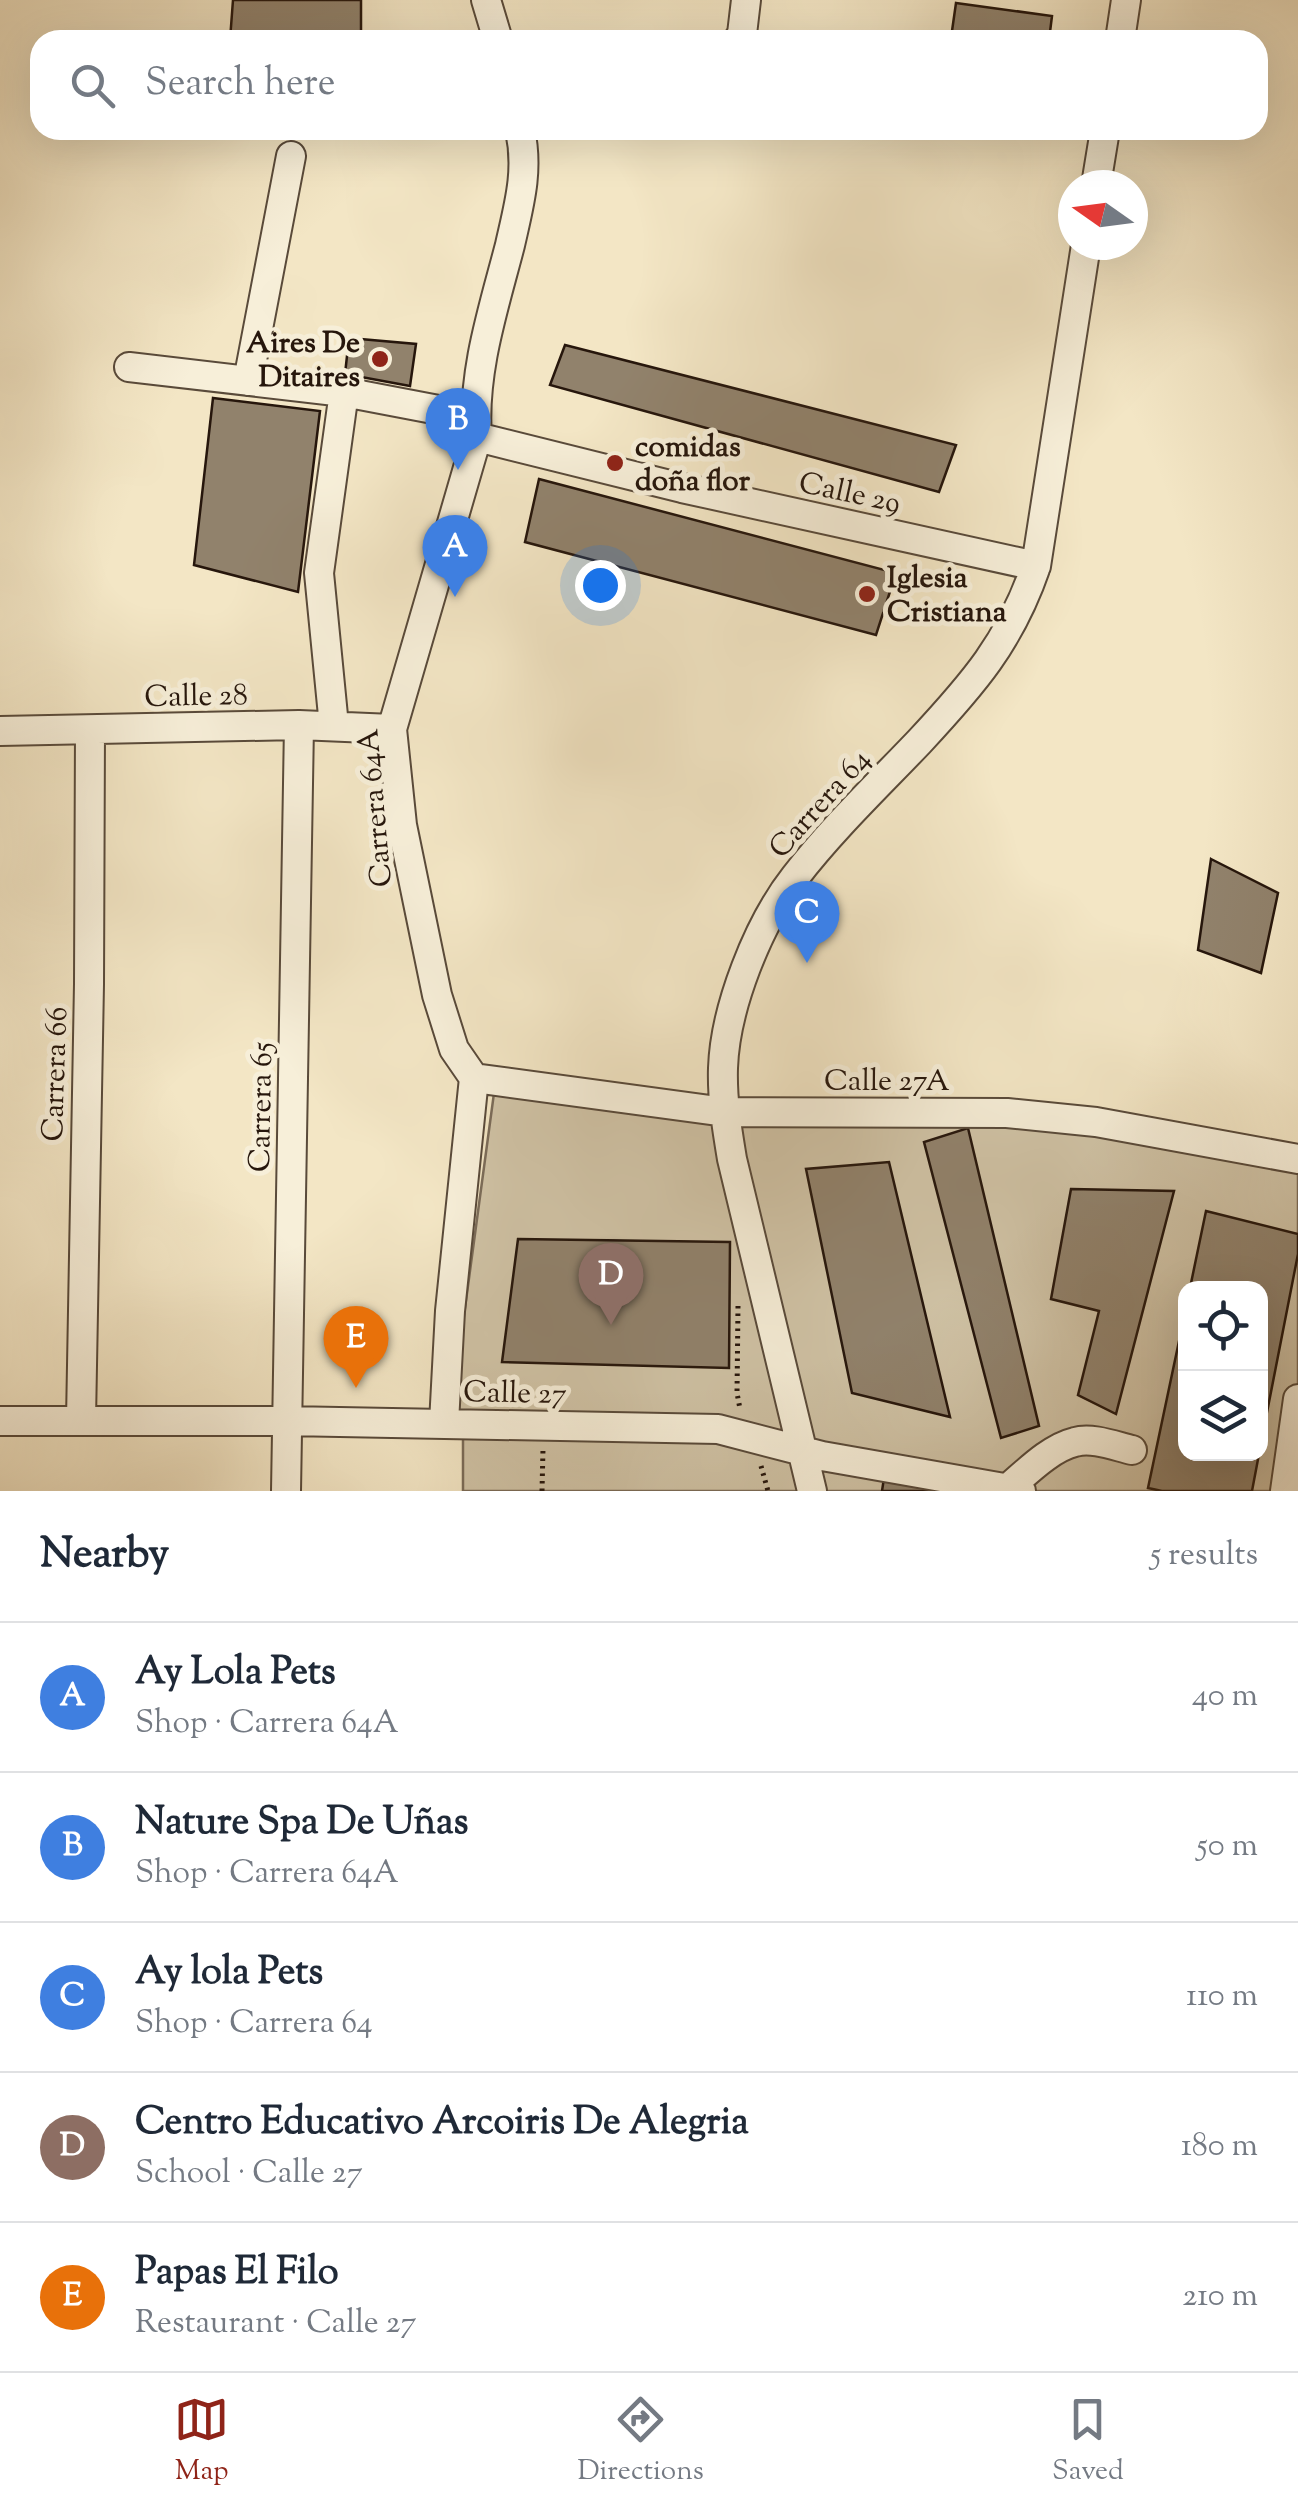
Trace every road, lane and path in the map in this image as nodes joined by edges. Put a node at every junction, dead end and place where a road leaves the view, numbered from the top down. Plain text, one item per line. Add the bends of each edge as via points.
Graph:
1 (486, 0) edge
2 (746, 0) edge
3 (1126, 0) edge
4 (495, 30) edge
5 (742, 30) edge
6 (1122, 30) edge
7 (522, 140) edge
8 (1103, 140) edge
9 (291, 156) dead end
10 (1098, 170) edge
11 (1084, 260) edge
12 (129, 367) dead end
13 (248, 381) junction
14 (344, 392) junction
15 (476, 427) junction
16 (1036, 566) junction
17 (299, 725) junction
18 (334, 726) junction
19 (392, 729) junction
20 (90, 730) junction
21 (0, 731) edge
22 (474, 1078) junction
23 (724, 1112) junction
24 (1298, 1160) edge
25 (738, 1299) dead end
26 (1298, 1400) edge
27 (81, 1420) junction
28 (0, 1421) edge
29 (288, 1421) junction
30 (444, 1424) junction
31 (544, 1426) junction
32 (746, 1436) junction
33 (802, 1448) junction
34 (1132, 1450) dead end
35 (1290, 1488) edge
36 (1014, 1490) edge
37 (286, 1491) edge
38 (542, 1491) edge
39 (768, 1491) edge
40 (812, 1491) edge

1 - 4 street
2 - 5 street
3 - 6 street
7 - 15 street, Carrera 64A via 524,187 484,350
8 - 10 street
9 - 13 street
11 - 16 street, Carrera 64
12 - 13 street, Calle 29
13 - 14 street, Calle 29
14 - 15 street, Calle 29
14 - 18 street via 319,573
15 - 16 street, Calle 29 via 682,488
15 - 19 street, Carrera 64A
16 - 23 street, Carrera 64 via 996,654 792,880 764,928 730,1021
17 - 18 street, Calle 28
17 - 20 street, Calle 28
17 - 29 street, Carrera 65
18 - 19 street, Calle 28
19 - 22 street, Carrera 64A via 402,826 436,995 454,1049
20 - 21 street, Calle 28
20 - 27 street, Carrera 66
22 - 23 street, Calle 27A
22 - 30 street
23 - 24 street, Calle 27A via 1007,1112
23 - 33 street, Carrera 64
25 - 32 path via 737,1392
26 - 35 street
27 - 28 street, Calle 27
27 - 29 street, Calle 27
29 - 30 street, Calle 27
29 - 37 street, Carrera 65
30 - 31 street, Calle 27
31 - 32 street, Calle 27 via 718,1429
31 - 38 path
32 - 33 street, Calle 27
32 - 39 path
33 - 36 street, Calle 27
33 - 40 street, Carrera 64
34 - 36 street via 1075,1442 1038,1462

